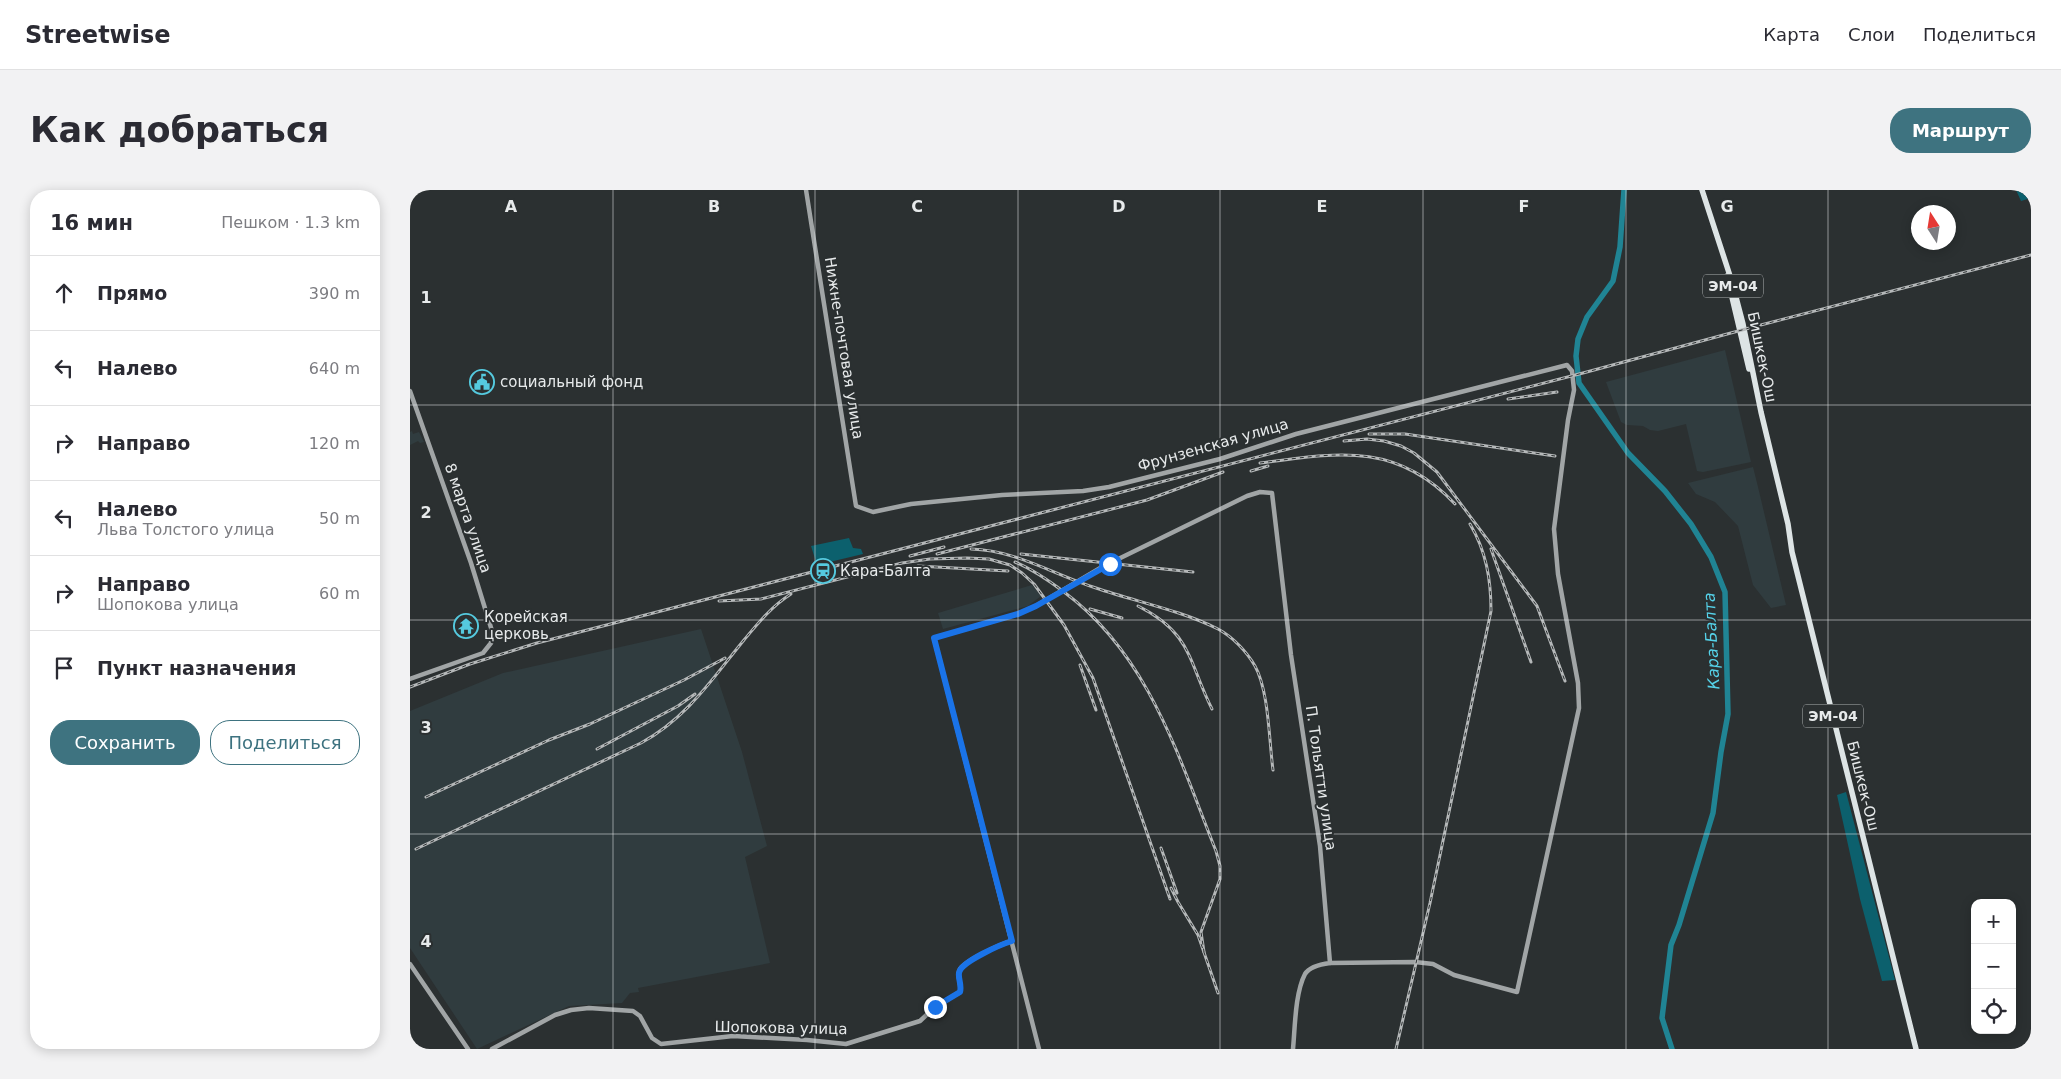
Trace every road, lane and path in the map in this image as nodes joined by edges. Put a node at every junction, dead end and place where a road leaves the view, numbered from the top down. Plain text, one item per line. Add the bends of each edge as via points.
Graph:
1 (806, 190) edge
2 (1702, 190) edge
3 (410, 391) edge
4 (860, 508) joint
5 (410, 679) edge
6 (1012, 941) junction
7 (1330, 962) junction
8 (410, 964) edge
9 (847, 1047) edge
10 (468, 1049) edge
11 (492, 1049) edge
12 (1039, 1049) edge
13 (1293, 1049) edge
14 (1916, 1049) edge

1 - 4 street, Нижне-почтовая улица via 856,506
2 - 14 highway, Бишкек-Ош / ЭМ-04 via 1721,249 1792,552
3 - 5 street, 8 марта улица via 492,631 491,643 483,652
4 - 7 street, Фрунзенская улица via 873,512 911,504 1108,487 1567,365 1572,371 1574,390 1554,529 1579,708 1517,992 1454,975 1433,964
6 - 7 street, П. Тольятти улица via 934,638 1036,606 1102,567 1260,492 1272,493 1290,655 1320,846
6 - 9 street, Шопокова улица via 995,946 962,967 959,974 962,989 920,1021
6 - 12 street
7 - 13 street via 1311,968 1306,974 1299,997
8 - 10 street
9 - 11 street, Шопокова улица via 807,1040 733,1036 661,1044 652,1038 640,1016 633,1011 589,1008 555,1015

